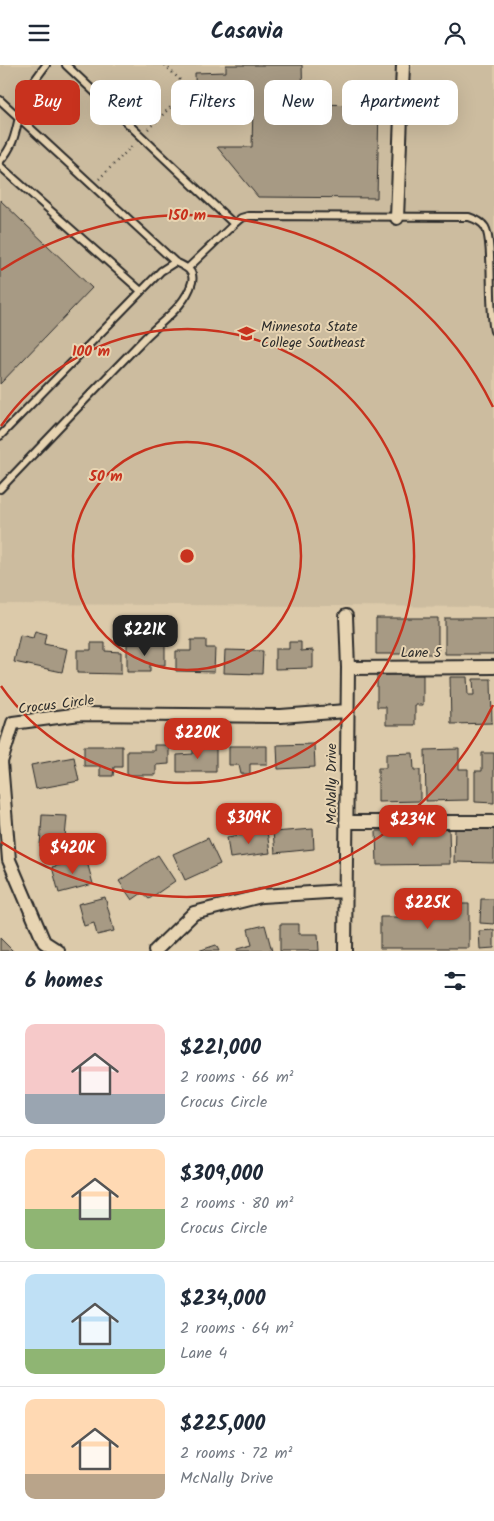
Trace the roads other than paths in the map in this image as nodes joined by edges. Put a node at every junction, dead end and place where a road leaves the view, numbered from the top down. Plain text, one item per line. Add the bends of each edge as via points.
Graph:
1 (46, 65) edge
2 (66, 65) edge
3 (403, 65) edge
4 (35, 80) edge
5 (0, 100) edge
6 (15, 114) edge
7 (18, 125) edge
8 (27, 125) edge
9 (0, 161) edge
10 (0, 166) edge
11 (397, 218) junction
12 (234, 224) junction
13 (491, 233) edge
14 (175, 262) junction
15 (188, 268) junction
16 (141, 291) junction
17 (494, 331) edge
18 (0, 436) edge
19 (0, 489) edge
20 (346, 616) dead end
21 (494, 667) edge
22 (348, 668) junction
23 (346, 711) junction
24 (346, 822) junction
25 (494, 822) edge
26 (344, 891) junction
27 (58, 951) edge
28 (155, 951) edge
29 (345, 951) edge

1 - 4 lane
2 - 12 lane
3 - 11 street
5 - 6 lane
7 - 9 lane via 12,144
8 - 14 lane
10 - 16 lane
11 - 12 lane via 260,214 242,218
11 - 13 lane via 469,217
12 - 15 lane
13 - 17 lane via 490,311
14 - 15 lane
14 - 16 lane
15 - 19 lane via 193,282 182,302
16 - 18 lane
20 - 22 street, McNally Drive
21 - 22 street, Lane 5
22 - 23 street, McNally Drive
23 - 24 street, McNally Drive
23 - 27 street, Crocus Circle via 281,716 80,713 13,723 2,762 9,860 44,942
24 - 25 street
24 - 26 street, McNally Drive
26 - 28 street via 261,896 194,913
26 - 29 street, McNally Drive

